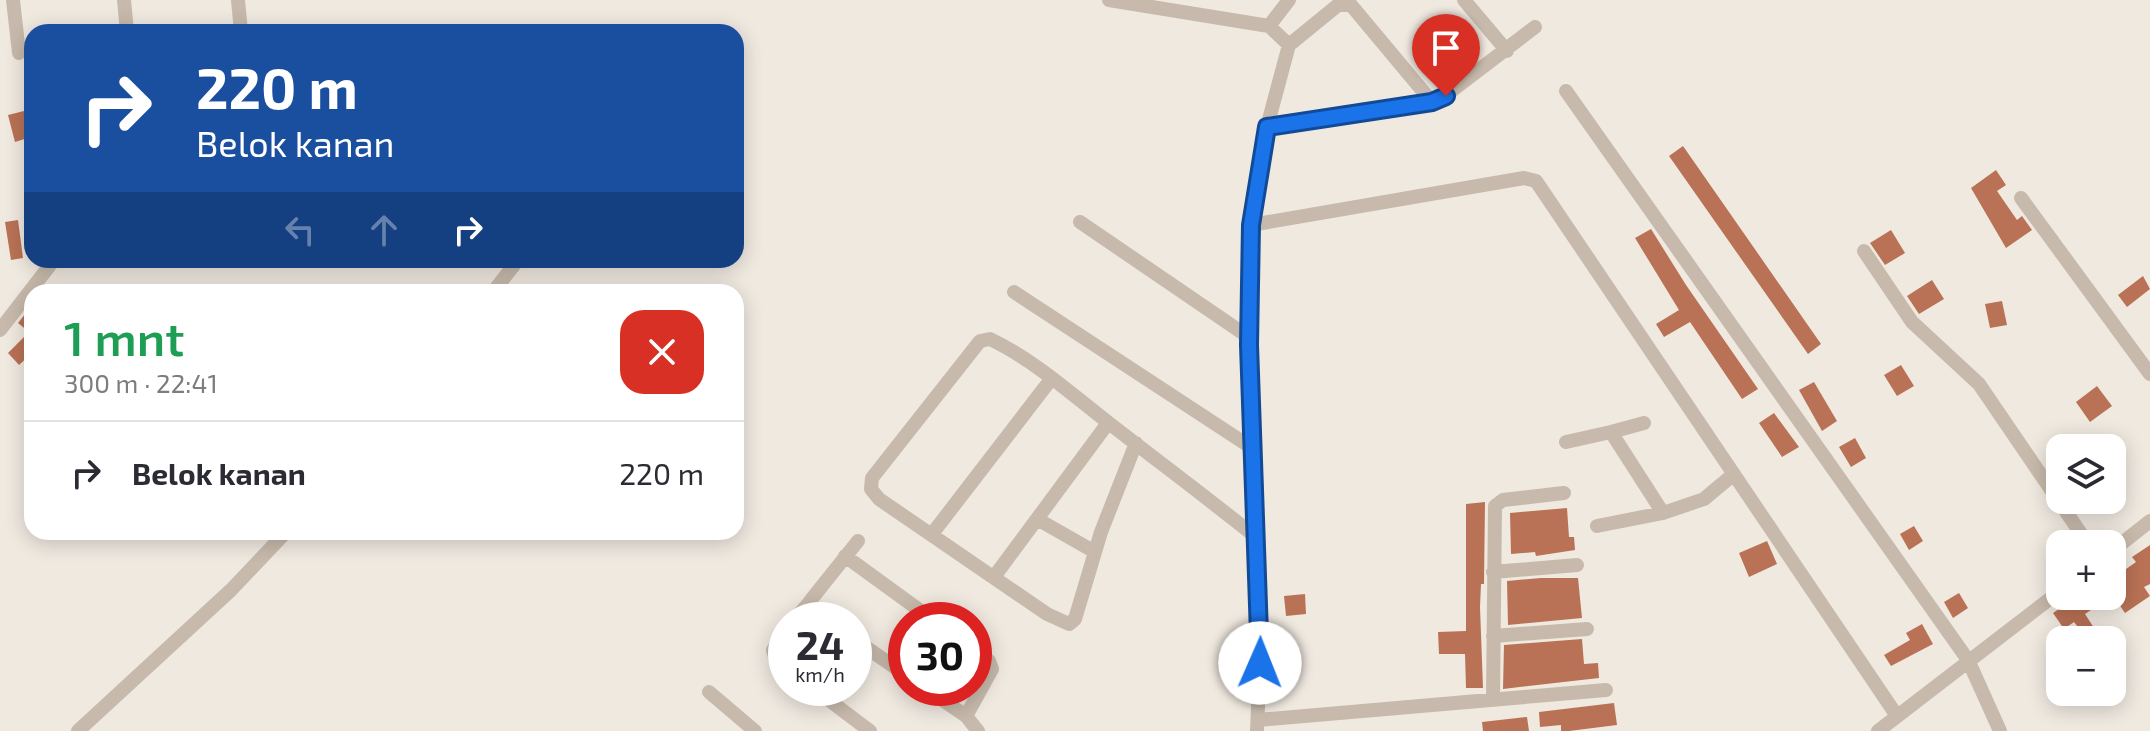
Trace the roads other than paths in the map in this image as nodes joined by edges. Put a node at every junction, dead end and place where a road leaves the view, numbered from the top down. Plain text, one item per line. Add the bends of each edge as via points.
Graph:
1 (13, 0) edge
2 (124, 0) edge
3 (238, 0) edge
4 (1109, 0) edge
5 (1289, 0) edge
6 (1464, 0) edge
7 (126, 24) edge
8 (240, 24) edge
9 (1269, 26) junction
10 (1535, 27) dead end
11 (1289, 45) junction
12 (1507, 51) junction
13 (19, 53) dead end
14 (1566, 91) dead end
15 (1432, 102) junction
16 (1267, 127) junction
17 (2021, 198) dead end
18 (1080, 222) dead end
19 (1251, 225) junction
20 (1864, 251) dead end
21 (48, 268) edge
22 (512, 268) edge
23 (35, 284) edge
24 (499, 284) edge
25 (1014, 292) dead end
26 (24, 299) edge
27 (0, 330) edge
28 (1250, 338) junction
29 (2150, 374) edge
30 (1052, 378) junction
31 (1108, 423) junction
32 (1644, 423) dead end
33 (1611, 432) junction
34 (1566, 442) dead end
35 (1136, 443) junction
36 (1252, 448) junction
37 (1734, 474) junction
38 (1564, 493) dead end
39 (1663, 513) junction
40 (1037, 519) junction
41 (2150, 521) edge
42 (1597, 526) dead end
43 (2078, 530) edge
44 (932, 534) junction
45 (1256, 537) junction
46 (278, 540) edge
47 (2126, 540) edge
48 (858, 541) dead end
49 (1095, 552) junction
50 (845, 556) junction
51 (1577, 565) dead end
52 (1493, 572) junction
53 (994, 577) junction
54 (810, 602) edge
55 (908, 602) edge
56 (2046, 602) edge
57 (1587, 629) dead end
58 (1493, 636) junction
59 (1968, 660) junction
60 (1606, 690) dead end
61 (709, 692) dead end
62 (1493, 700) junction
63 (837, 706) edge
64 (951, 706) edge
65 (972, 706) edge
66 (966, 716) junction
67 (1897, 716) junction
68 (1258, 726) edge
69 (78, 731) edge
70 (755, 731) edge
71 (870, 731) edge
72 (978, 731) edge
73 (1878, 731) edge
74 (2000, 731) edge

1 - 13 street
2 - 7 street
3 - 8 street
4 - 9 street
5 - 9 street
6 - 12 street
9 - 11 street
10 - 12 street
11 - 15 street via 1338,5 1351,5
11 - 16 street
12 - 15 street
14 - 59 street
15 - 16 street
16 - 19 street
17 - 29 street
18 - 28 street
19 - 28 street
19 - 37 street via 1524,178 1536,181
20 - 43 street via 1912,322 1979,384
21 - 23 street
22 - 24 street
25 - 36 street
26 - 27 street
28 - 36 street
30 - 31 street
30 - 44 street
30 - 44 street via 995,342 982,340 872,478 875,496
31 - 35 street
31 - 40 street
32 - 33 street
33 - 34 street
33 - 39 street
35 - 45 street
35 - 49 street
36 - 45 street
37 - 39 street via 1704,499
37 - 67 street
38 - 52 street via 1497,503
39 - 42 street
40 - 49 street
40 - 53 street
41 - 47 street
44 - 53 street
45 - 68 street
46 - 69 street
48 - 50 street
49 - 53 street via 1071,624 1054,619
50 - 54 street
50 - 55 street
51 - 52 street
52 - 58 street
56 - 59 street
57 - 58 street
58 - 62 street
59 - 67 street
59 - 74 street
60 - 62 street
61 - 70 street
62 - 68 street
63 - 71 street
64 - 66 street
65 - 66 street
66 - 72 street
67 - 73 street

